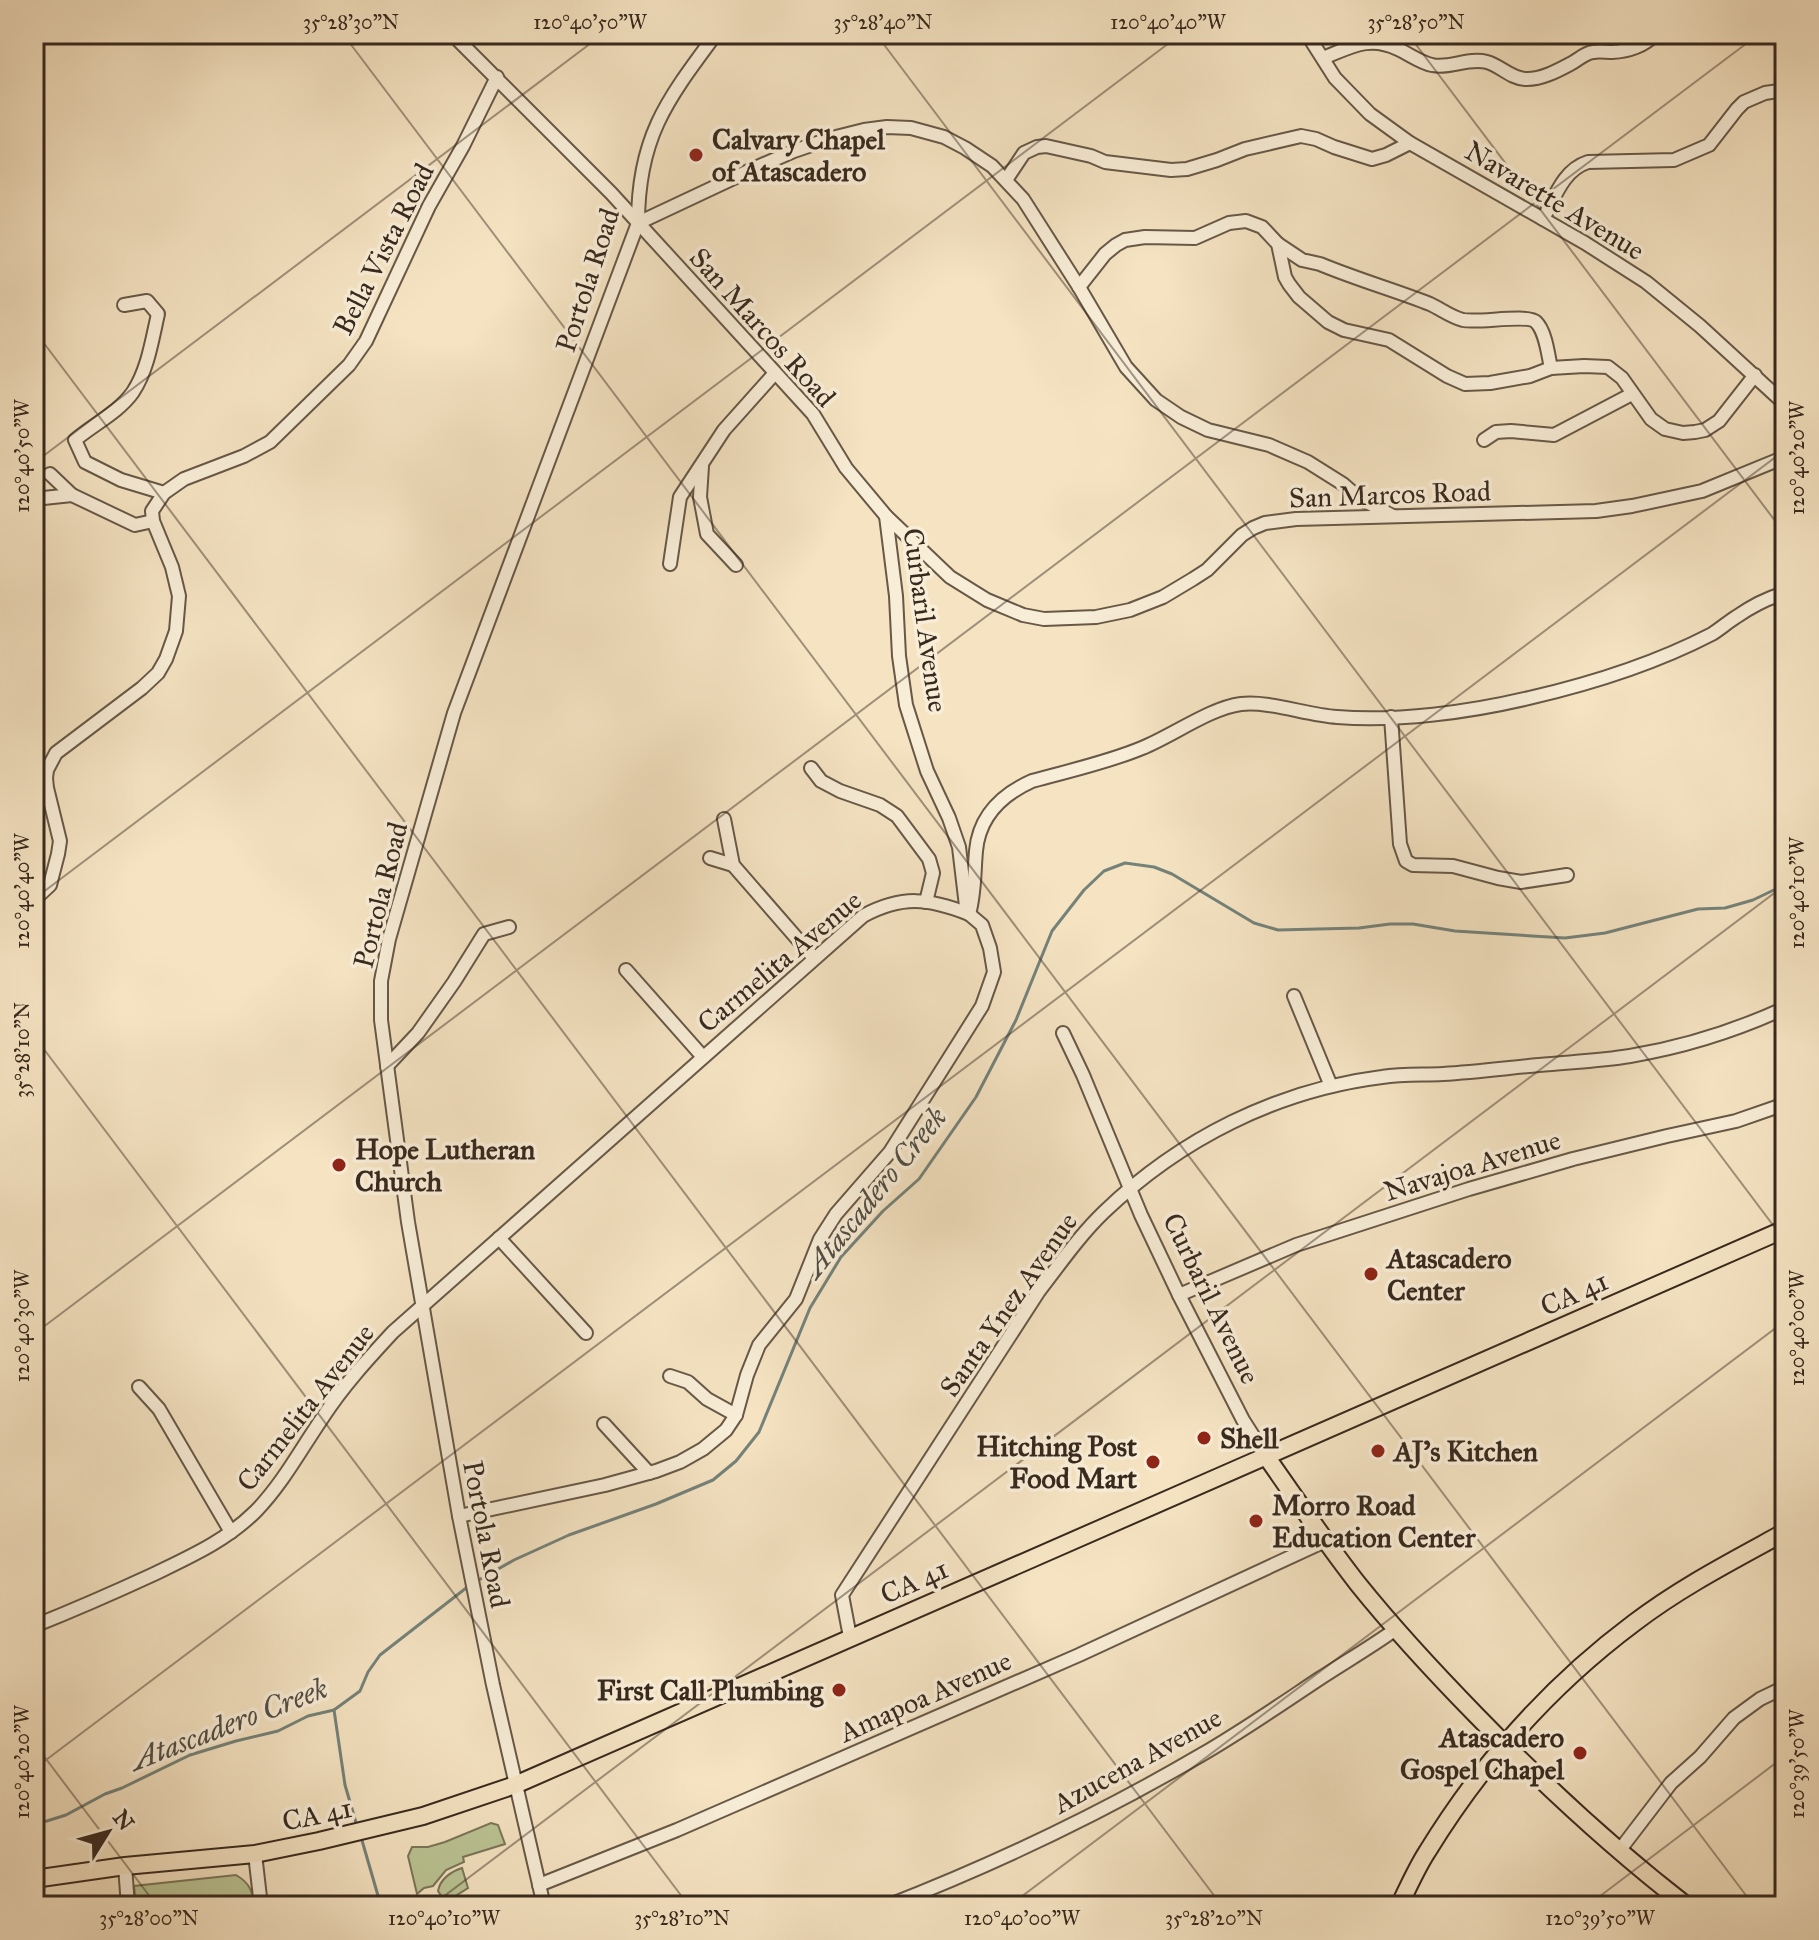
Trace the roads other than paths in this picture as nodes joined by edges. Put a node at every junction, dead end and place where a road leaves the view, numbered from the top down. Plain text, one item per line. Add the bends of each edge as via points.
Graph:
1 (452, 34) edge
2 (716, 34) edge
3 (1307, 34) edge
4 (1656, 34) edge
5 (1323, 58) junction
6 (497, 77) junction
7 (1785, 90) edge
8 (1410, 143) junction
9 (1006, 180) junction
10 (1543, 219) junction
11 (638, 223) junction
12 (1278, 244) junction
13 (1079, 287) junction
14 (124, 305) dead end
15 (1551, 368) junction
16 (775, 373) junction
17 (1755, 375) junction
18 (1632, 394) junction
19 (1785, 404) edge
20 (1484, 440) dead end
21 (1785, 457) edge
22 (702, 463) junction
23 (50, 474) dead end
24 (164, 493) junction
25 (72, 495) junction
26 (34, 499) edge
27 (886, 516) junction
28 (1395, 517) junction
29 (153, 521) junction
30 (670, 564) dead end
31 (736, 565) dead end
32 (1785, 593) edge
33 (1391, 717) junction
34 (811, 768) dead end
35 (724, 819) dead end
36 (710, 858) dead end
37 (733, 865) junction
38 (1567, 875) dead end
39 (34, 900) edge
40 (926, 902) junction
41 (969, 914) junction
42 (509, 927) dead end
43 (814, 958) junction
44 (626, 970) dead end
45 (1294, 996) dead end
46 (1785, 1008) edge
47 (1063, 1033) dead end
48 (703, 1057) junction
49 (387, 1066) junction
50 (1331, 1086) junction
51 (1785, 1104) edge
52 (1130, 1189) junction
53 (1785, 1229) edge
54 (499, 1238) junction
55 (1179, 1295) junction
56 (421, 1307) junction
57 (586, 1333) dead end
58 (670, 1376) dead end
59 (139, 1387) dead end
60 (736, 1415) junction
61 (604, 1424) dead end
62 (1266, 1456) junction
63 (649, 1473) junction
64 (459, 1516) junction
65 (231, 1532) junction
66 (1785, 1532) edge
67 (1325, 1541) junction
68 (34, 1626) edge
69 (1396, 1629) junction
70 (850, 1637) junction
71 (1785, 1687) edge
72 (1504, 1745) junction
73 (515, 1785) junction
74 (1619, 1851) junction
75 (255, 1854) junction
76 (125, 1866) junction
77 (34, 1879) edge
78 (539, 1885) junction
79 (921, 1893) junction
80 (128, 1906) edge
81 (261, 1906) edge
82 (544, 1906) edge
83 (887, 1906) edge
84 (928, 1906) edge
85 (1399, 1906) edge
86 (1687, 1906) edge

1 - 6 street, San Marcos Road
2 - 11 street, Portola Road via 658,121 644,162
3 - 5 street, Navarette Avenue
4 - 5 street via 1636,48 1594,52 1527,79 1479,60 1430,65 1378,41
5 - 8 street, Navarette Avenue via 1363,107
6 - 11 street, San Marcos Road
6 - 24 street, Bella Vista Road via 366,341 349,365 270,442
7 - 10 street via 1744,102 1709,145 1674,160 1579,165 1566,176
8 - 9 street via 1372,159 1301,136 1171,170 1105,162 1046,146 1024,153
8 - 10 street, Navarette Avenue
9 - 11 street via 944,137 911,128 876,128 794,151
9 - 13 street
10 - 17 street, Navarette Avenue via 1646,282
11 - 16 street, San Marcos Road
11 - 49 street, Portola Road via 454,713 384,958 380,1002
12 - 13 street via 1262,227 1246,221 1195,238 1135,237 1105,254
12 - 15 street via 1302,260 1460,320 1533,319
12 - 15 street via 1285,277 1299,297 1344,330 1389,340 1465,384 1530,376
13 - 28 street via 1126,367 1168,409 1208,430 1298,457
14 - 24 street via 147,301 158,314 147,360 132,392 75,440 85,462
15 - 18 street via 1608,367
16 - 22 street
16 - 27 street, San Marcos Road via 813,414 846,468
17 - 18 street via 1719,421 1695,432 1665,429
17 - 19 street, Navarette Avenue
18 - 20 street via 1554,435 1496,432
21 - 28 street, San Marcos Road via 1702,491 1632,506
22 - 30 street via 680,497
22 - 31 street via 700,497 707,534
23 - 25 street
24 - 29 street via 152,511
25 - 26 street
25 - 29 street via 135,525
27 - 28 street, San Marcos Road via 950,577 987,600 1044,619 1105,616 1147,605 1207,570 1242,535 1265,523
27 - 41 street, Curbaril Avenue via 906,705 959,847
29 - 39 street via 177,583 176,631 158,673 51,760 47,788 60,841 50,885
32 - 33 street via 1672,652 1578,686 1456,712
33 - 38 street via 1400,844 1406,861 1521,882
33 - 41 street via 1333,717 1240,705 1125,755 1019,787 998,803 981,827
34 - 40 street via 821,781 897,816 929,859 933,873
35 - 37 street
36 - 37 street
37 - 43 street
40 - 41 street, Carmelita Avenue
40 - 43 street, Carmelita Avenue via 879,907
41 - 60 street via 982,925 994,972 982,1006 890,1152 820,1239 796,1299 759,1345
42 - 49 street via 484,934 418,1033
43 - 48 street, Carmelita Avenue
44 - 48 street
45 - 50 street
46 - 50 street, Santa Ynez Avenue via 1717,1036 1631,1056 1384,1076
47 - 52 street, Curbaril Avenue
48 - 54 street, Carmelita Avenue
49 - 56 street, Portola Road
50 - 52 street, Santa Ynez Avenue via 1224,1125
51 - 55 street, Navajoa Avenue via 1469,1189 1296,1245
52 - 55 street, Curbaril Avenue
52 - 70 street, Santa Ynez Avenue via 1075,1243 1039,1291 842,1595
53 - 62 main road, CA 41 / CA 41
54 - 56 street, Carmelita Avenue
54 - 57 street
55 - 62 street, Curbaril Avenue
56 - 64 street, Portola Road
56 - 65 street, Carmelita Avenue via 357,1372 275,1490
58 - 60 street
59 - 65 street via 159,1409
60 - 63 street via 703,1449
61 - 63 street
62 - 67 main road, Curbaril Avenue
62 - 70 main road, CA 41 / CA 41
63 - 64 street
64 - 73 street, Portola Road
65 - 68 street, Carmelita Avenue via 203,1551
66 - 72 main road via 1692,1583 1634,1623 1580,1667
67 - 69 main road, Curbaril Avenue
67 - 78 street, Amapoa Avenue via 1079,1655
69 - 72 main road, Curbaril Avenue
69 - 79 street, Azucena Avenue via 1202,1755 1032,1844
70 - 73 main road, CA 41 / CA 41
71 - 74 street via 1734,1718 1671,1783
72 - 74 main road, Curbaril Avenue
72 - 85 main road via 1426,1853
73 - 75 main road, CA 41 / CA 41 via 423,1816
73 - 78 street, Portola Road
74 - 86 main road, Curbaril Avenue
75 - 76 main road, CA 41 / CA 41
75 - 81 street
76 - 77 main road, CA 41 / CA 41
76 - 80 street
78 - 82 street, Portola Road
79 - 83 street, Azucena Avenue
79 - 84 street

